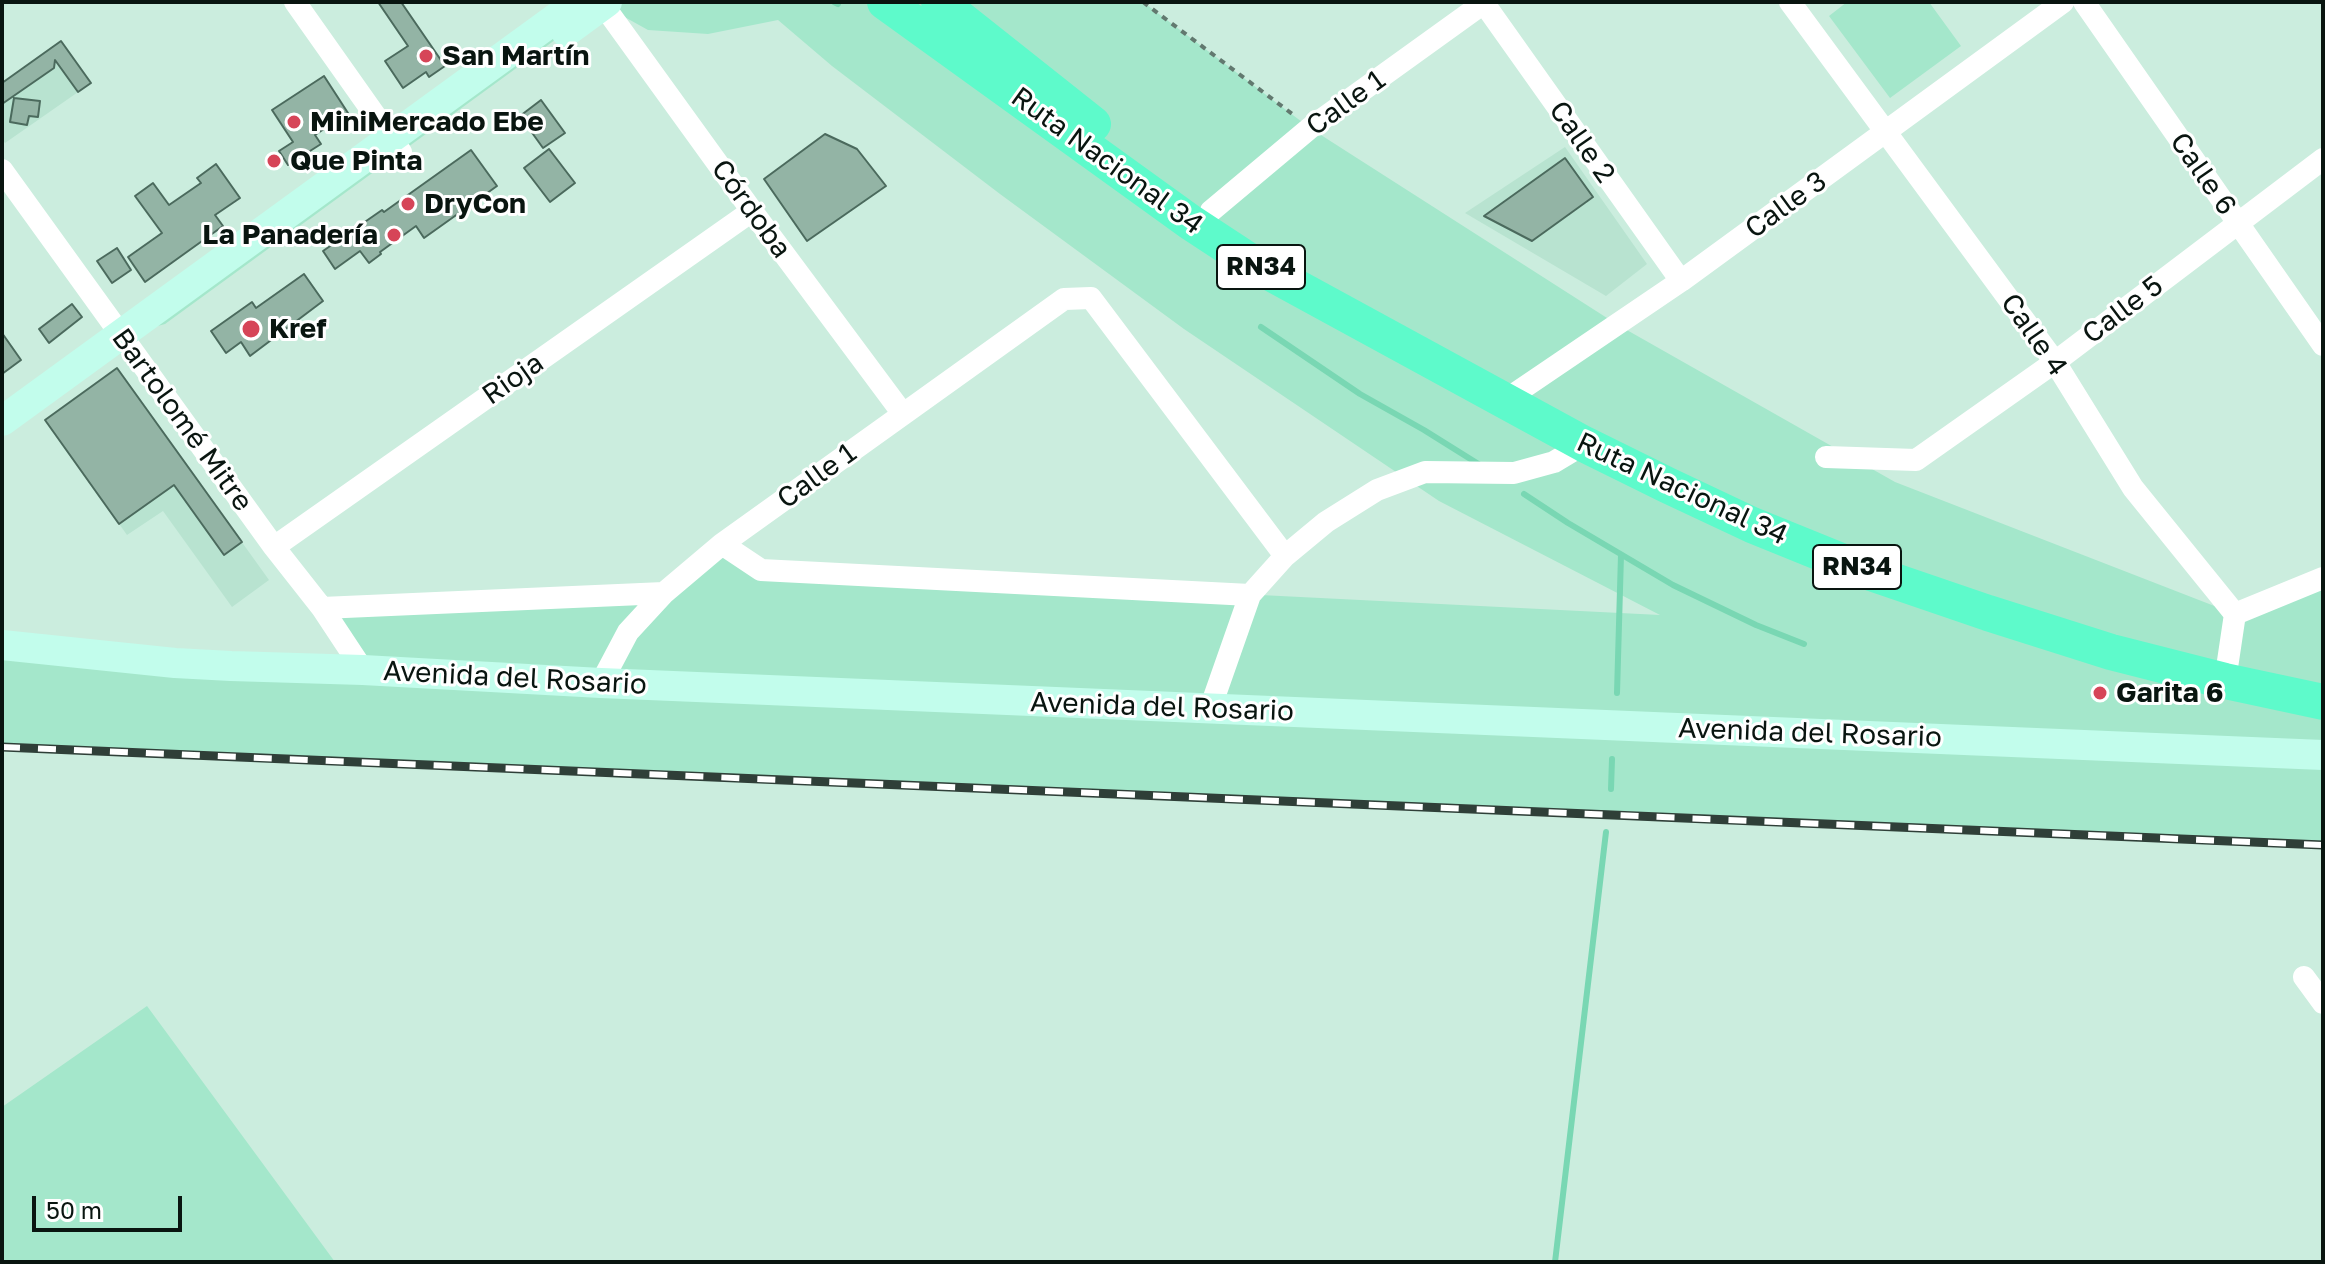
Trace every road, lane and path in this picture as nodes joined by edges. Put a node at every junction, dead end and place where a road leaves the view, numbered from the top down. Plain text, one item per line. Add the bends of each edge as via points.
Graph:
1 (295, 2) edge
2 (885, 2) edge
3 (939, 2) edge
4 (947, 2) edge
5 (1143, 2) edge
6 (1484, 2) edge
7 (1790, 2) edge
8 (2063, 2) edge
9 (2084, 2) edge
10 (597, 3) edge
11 (1014, 60) junction
12 (1310, 128) junction
13 (1886, 133) junction
14 (396, 144) junction
15 (2323, 159) edge
16 (2, 170) edge
17 (752, 211) junction
18 (1211, 211) junction
19 (2237, 223) junction
20 (1681, 281) junction
21 (121, 336) junction
22 (2323, 345) edge
23 (1421, 356) junction
24 (2055, 362) junction
25 (1504, 401) junction
26 (903, 414) junction
27 (2, 421) edge
28 (1584, 444) junction
29 (1826, 457) dead end
30 (722, 544) junction
31 (274, 547) junction
32 (1285, 556) junction
33 (2323, 578) edge
34 (664, 593) junction
35 (1250, 595) junction
36 (322, 608) junction
37 (2235, 614) junction
38 (2, 645) edge
39 (363, 670) junction
40 (2225, 681) junction
41 (601, 683) junction
42 (2323, 702) edge
43 (1210, 709) junction
44 (2323, 755) edge
45 (2304, 977) dead end
46 (2323, 1003) edge

1 - 14 street
2 - 23 highway, Ruta Nacional 34 / RN34 via 1190,222 1254,264
3 - 11 highway, Ruta Nacional 34 / RN34
4 - 11 highway, RN34
5 - 12 path
6 - 12 street, Calle 1
6 - 20 street, Calle 2
7 - 13 street, Calle 4
8 - 13 street, Calle 3
9 - 19 street, Calle 6
10 - 14 main road
10 - 17 street, Córdoba
11 - 18 highway, Ruta Nacional 34 / RN34
12 - 18 street, Calle 1
13 - 20 street, Calle 3
13 - 24 street, Calle 4
14 - 21 main road via 165,324
15 - 19 street, Calle 5
16 - 21 street, Bartolomé Mitre
17 - 26 street, Córdoba
17 - 31 street, Rioja
18 - 23 highway, Ruta Nacional 34 / RN34
19 - 22 street, Calle 6
19 - 24 street, Calle 5
20 - 25 street, Calle 3
21 - 27 main road
21 - 31 street, Bartolomé Mitre
23 - 25 highway, Ruta Nacional 34 / RN34
24 - 29 street, Calle 5 via 1916,460
24 - 37 street, Calle 4 via 2133,488
25 - 28 highway, Ruta Nacional 34 / RN34
26 - 30 street, Calle 1
26 - 32 street, Calle 1 via 1064,299 1091,298
28 - 32 street via 1554,462 1514,473 1425,472 1377,490
28 - 40 highway, Ruta Nacional 34 / RN34 via 1752,525 1868,572 2111,652
30 - 34 street, Calle 1
30 - 35 street via 761,570
31 - 36 street, Bartolomé Mitre
32 - 35 street
33 - 37 street
34 - 36 street
34 - 41 street, Calle 1 via 628,632
35 - 43 street
36 - 39 street, Bartolomé Mitre
37 - 40 street
38 - 39 main road, Avenida del Rosario via 175,663
39 - 41 main road, Avenida del Rosario
40 - 42 highway, Ruta Nacional 34 / RN34
41 - 43 main road, Avenida del Rosario
43 - 44 main road, Avenida del Rosario
45 - 46 street

